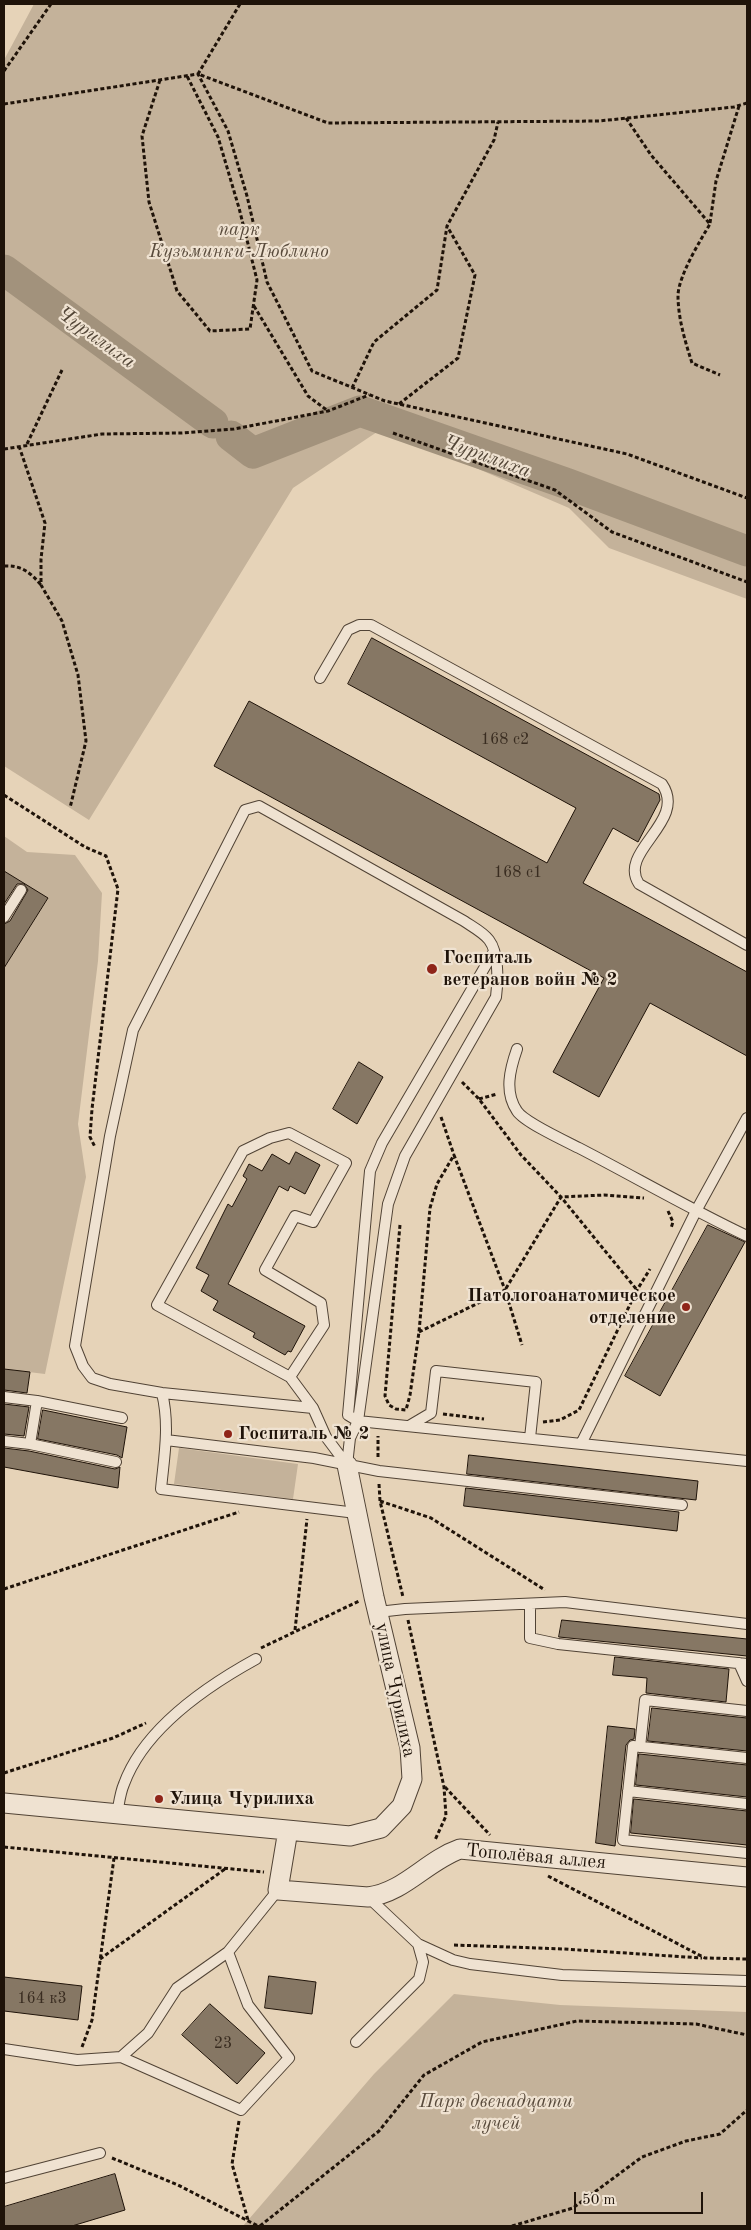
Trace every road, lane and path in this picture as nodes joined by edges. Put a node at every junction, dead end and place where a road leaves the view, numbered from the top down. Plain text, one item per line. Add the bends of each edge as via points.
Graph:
1 (50, 4) edge
2 (240, 4) edge
3 (4, 71) edge
4 (198, 74) junction
5 (186, 76) junction
6 (160, 80) junction
7 (747, 103) edge
8 (4, 104) edge
9 (739, 106) junction
10 (626, 118) junction
11 (498, 122) junction
12 (710, 224) junction
13 (447, 226) junction
14 (253, 306) junction
15 (62, 370) dead end
16 (720, 375) dead end
17 (352, 388) junction
18 (369, 394) junction
19 (399, 404) junction
20 (328, 411) junction
21 (393, 432) dead end
22 (27, 445) junction
23 (19, 446) junction
24 (4, 449) edge
25 (747, 498) edge
26 (4, 566) edge
27 (747, 582) edge
28 (41, 585) junction
29 (320, 678) dead end
30 (4, 795) edge
31 (70, 808) dead end
32 (21, 890) dead end
33 (4, 917) edge
34 (747, 945) edge
35 (494, 953) junction
36 (516, 1049) dead end
37 (459, 1079) dead end
38 (747, 1118) edge
39 (435, 1122) dead end
40 (454, 1154) junction
41 (105, 1168) junction
42 (561, 1198) junction
43 (648, 1198) dead end
44 (696, 1211) junction
45 (400, 1224) dead end
46 (747, 1236) edge
47 (652, 1267) dead end
48 (505, 1290) junction
49 (638, 1290) junction
50 (419, 1332) junction
51 (522, 1345) dead end
52 (290, 1377) junction
53 (162, 1393) junction
54 (4, 1397) edge
55 (37, 1400) junction
56 (389, 1405) junction
57 (313, 1408) junction
58 (406, 1410) junction
59 (431, 1413) junction
60 (122, 1418) dead end
61 (486, 1419) dead end
62 (358, 1421) junction
63 (383, 1423) junction
64 (531, 1424) junction
65 (409, 1426) junction
66 (530, 1438) junction
67 (166, 1440) junction
68 (4, 1441) edge
69 (30, 1444) junction
70 (581, 1444) junction
71 (747, 1460) edge
72 (116, 1462) dead end
73 (347, 1465) junction
74 (379, 1471) junction
75 (380, 1501) junction
76 (682, 1505) dead end
77 (247, 1510) dead end
78 (356, 1513) junction
79 (298, 1516) dead end
80 (4, 1589) edge
81 (565, 1602) junction
82 (530, 1604) junction
83 (405, 1609) junction
84 (378, 1612) junction
85 (747, 1624) edge
86 (295, 1630) dead end
87 (256, 1659) dead end
88 (743, 1663) edge
89 (747, 1681) edge
90 (747, 1711) edge
91 (154, 1720) dead end
92 (640, 1747) junction
93 (747, 1758) edge
94 (4, 1773) edge
95 (444, 1787) junction
96 (628, 1791) junction
97 (4, 1803) edge
98 (747, 1804) edge
99 (116, 1814) junction
100 (288, 1830) junction
101 (430, 1846) dead end
102 (4, 1847) edge
103 (505, 1852) junction
104 (747, 1853) edge
105 (114, 1858) junction
106 (225, 1869) junction
107 (547, 1875) dead end
108 (747, 1877) edge
109 (279, 1882) junction
110 (368, 1897) junction
111 (418, 1944) junction
112 (447, 1945) dead end
113 (228, 1952) junction
114 (705, 1958) junction
115 (747, 1958) edge
116 (100, 1959) junction
117 (747, 1982) edge
118 (747, 2035) edge
119 (356, 2042) dead end
120 (4, 2049) edge
121 (121, 2057) junction
122 (77, 2060) junction
123 (241, 2110) junction
124 (747, 2110) edge
125 (100, 2152) joint
126 (4, 2178) edge
127 (248, 2220) junction
128 (259, 2226) edge
129 (512, 2226) edge

1 - 3 path
2 - 4 path
4 - 5 path
4 - 11 path via 328,123
4 - 17 path via 228,132 267,282 312,371
5 - 6 path
5 - 14 path via 218,137 239,208 257,280
6 - 8 path
6 - 14 path via 142,136 149,202 177,291 210,330 250,329
7 - 9 path
9 - 10 path
9 - 12 path via 716,181
10 - 11 path
10 - 12 path via 651,155
11 - 13 path via 494,140
12 - 16 path via 686,268 678,293 682,330 692,363
13 - 17 path via 437,290 374,342
13 - 19 path via 475,275 458,358
14 - 20 path via 308,396
15 - 22 path
17 - 18 path
18 - 19 path
18 - 20 path
19 - 25 path via 627,454
20 - 22 path via 234,429 181,434 102,434
21 - 27 path via 555,490 612,532
22 - 23 path
23 - 24 path
23 - 28 path via 45,523 40,559
26 - 28 path via 30,572
28 - 31 path via 62,621 78,675 86,741
29 - 34 lane via 348,630 370,625 662,784 668,796 668,811 635,862 636,880
30 - 41 path via 84,847 106,856 118,889 90,1137
32 - 33 lane
35 - 41 lane via 489,940 455,916 260,806 245,810 133,1030
35 - 62 lane via 499,977 496,997 405,1156 388,1204
35 - 62 lane via 382,1142 370,1171 348,1415
36 - 44 lane via 509,1084 511,1101 518,1113
37 - 42 path
38 - 44 lane
39 - 40 path via 440,1114
40 - 48 path
40 - 50 path via 437,1184 430,1208
41 - 53 lane via 75,1346 92,1378
42 - 43 path via 604,1194
42 - 48 path
42 - 49 path
44 - 46 lane
44 - 70 lane
45 - 56 path via 385,1396
47 - 49 path
48 - 50 path
48 - 51 path
49 - 64 path via 579,1410 560,1420
50 - 58 path
52 - 52 lane via 157,1305 243,1151 289,1133 346,1163 313,1222 295,1216 266,1270 321,1303 324,1325
52 - 57 lane
53 - 57 lane
53 - 67 lane via 167,1413
54 - 55 lane
55 - 60 lane
55 - 69 lane
56 - 58 path
56 - 63 path
57 - 73 lane via 326,1437
58 - 59 path
59 - 61 path
59 - 64 lane via 436,1371 536,1382
59 - 65 lane
62 - 63 lane
62 - 73 lane via 350,1438
63 - 65 lane
63 - 74 path via 377,1440
64 - 66 lane
65 - 66 lane
66 - 70 lane
67 - 73 lane
67 - 78 lane via 160,1489
68 - 69 lane
69 - 72 lane
70 - 71 lane
73 - 74 lane
73 - 78 street, улица Чурилиха
74 - 75 path
74 - 76 lane
75 - 81 path via 431,1518
75 - 83 path
77 - 80 path
78 - 84 street, улица Чурилиха
79 - 86 path via 307,1517
81 - 82 lane
81 - 85 lane
82 - 83 lane
82 - 88 lane via 530,1638 558,1644
83 - 84 lane
83 - 95 path
84 - 100 street, улица Чурилиха via 410,1748 412,1779 402,1806 381,1828 350,1836
87 - 99 lane via 204,1691 151,1740 124,1784
88 - 89 lane
90 - 92 lane via 645,1700
91 - 94 path via 113,1738
92 - 93 lane
92 - 96 lane via 633,1746
95 - 101 path via 446,1816
95 - 103 path
96 - 98 lane
96 - 104 lane via 623,1840
97 - 99 street, улица Чурилиха
99 - 100 street, улица Чурилиха
100 - 109 street
102 - 105 path
103 - 108 street, Тополёвая аллея
103 - 110 street, Тополёвая аллея via 460,1849 393,1891
105 - 106 path
105 - 116 path
106 - 109 path
106 - 116 path
107 - 114 path
109 - 110 street, Тополёвая аллея
109 - 113 lane
110 - 111 lane
111 - 117 lane via 452,1960 470,1964 562,1974
111 - 119 lane via 423,1962 419,1979
112 - 114 path
113 - 121 lane via 177,1988 148,2033
113 - 123 lane via 248,2005 289,2058
114 - 115 path
116 - 122 path via 92,2020
118 - 128 path via 696,2024 578,2021 482,2042 424,2076 379,2131
120 - 122 lane
121 - 122 lane
121 - 123 lane
123 - 127 path via 232,2164
124 - 129 path via 720,2134 642,2157 573,2208
125 - 126 lane
125 - 127 path via 178,2185
127 - 128 path

